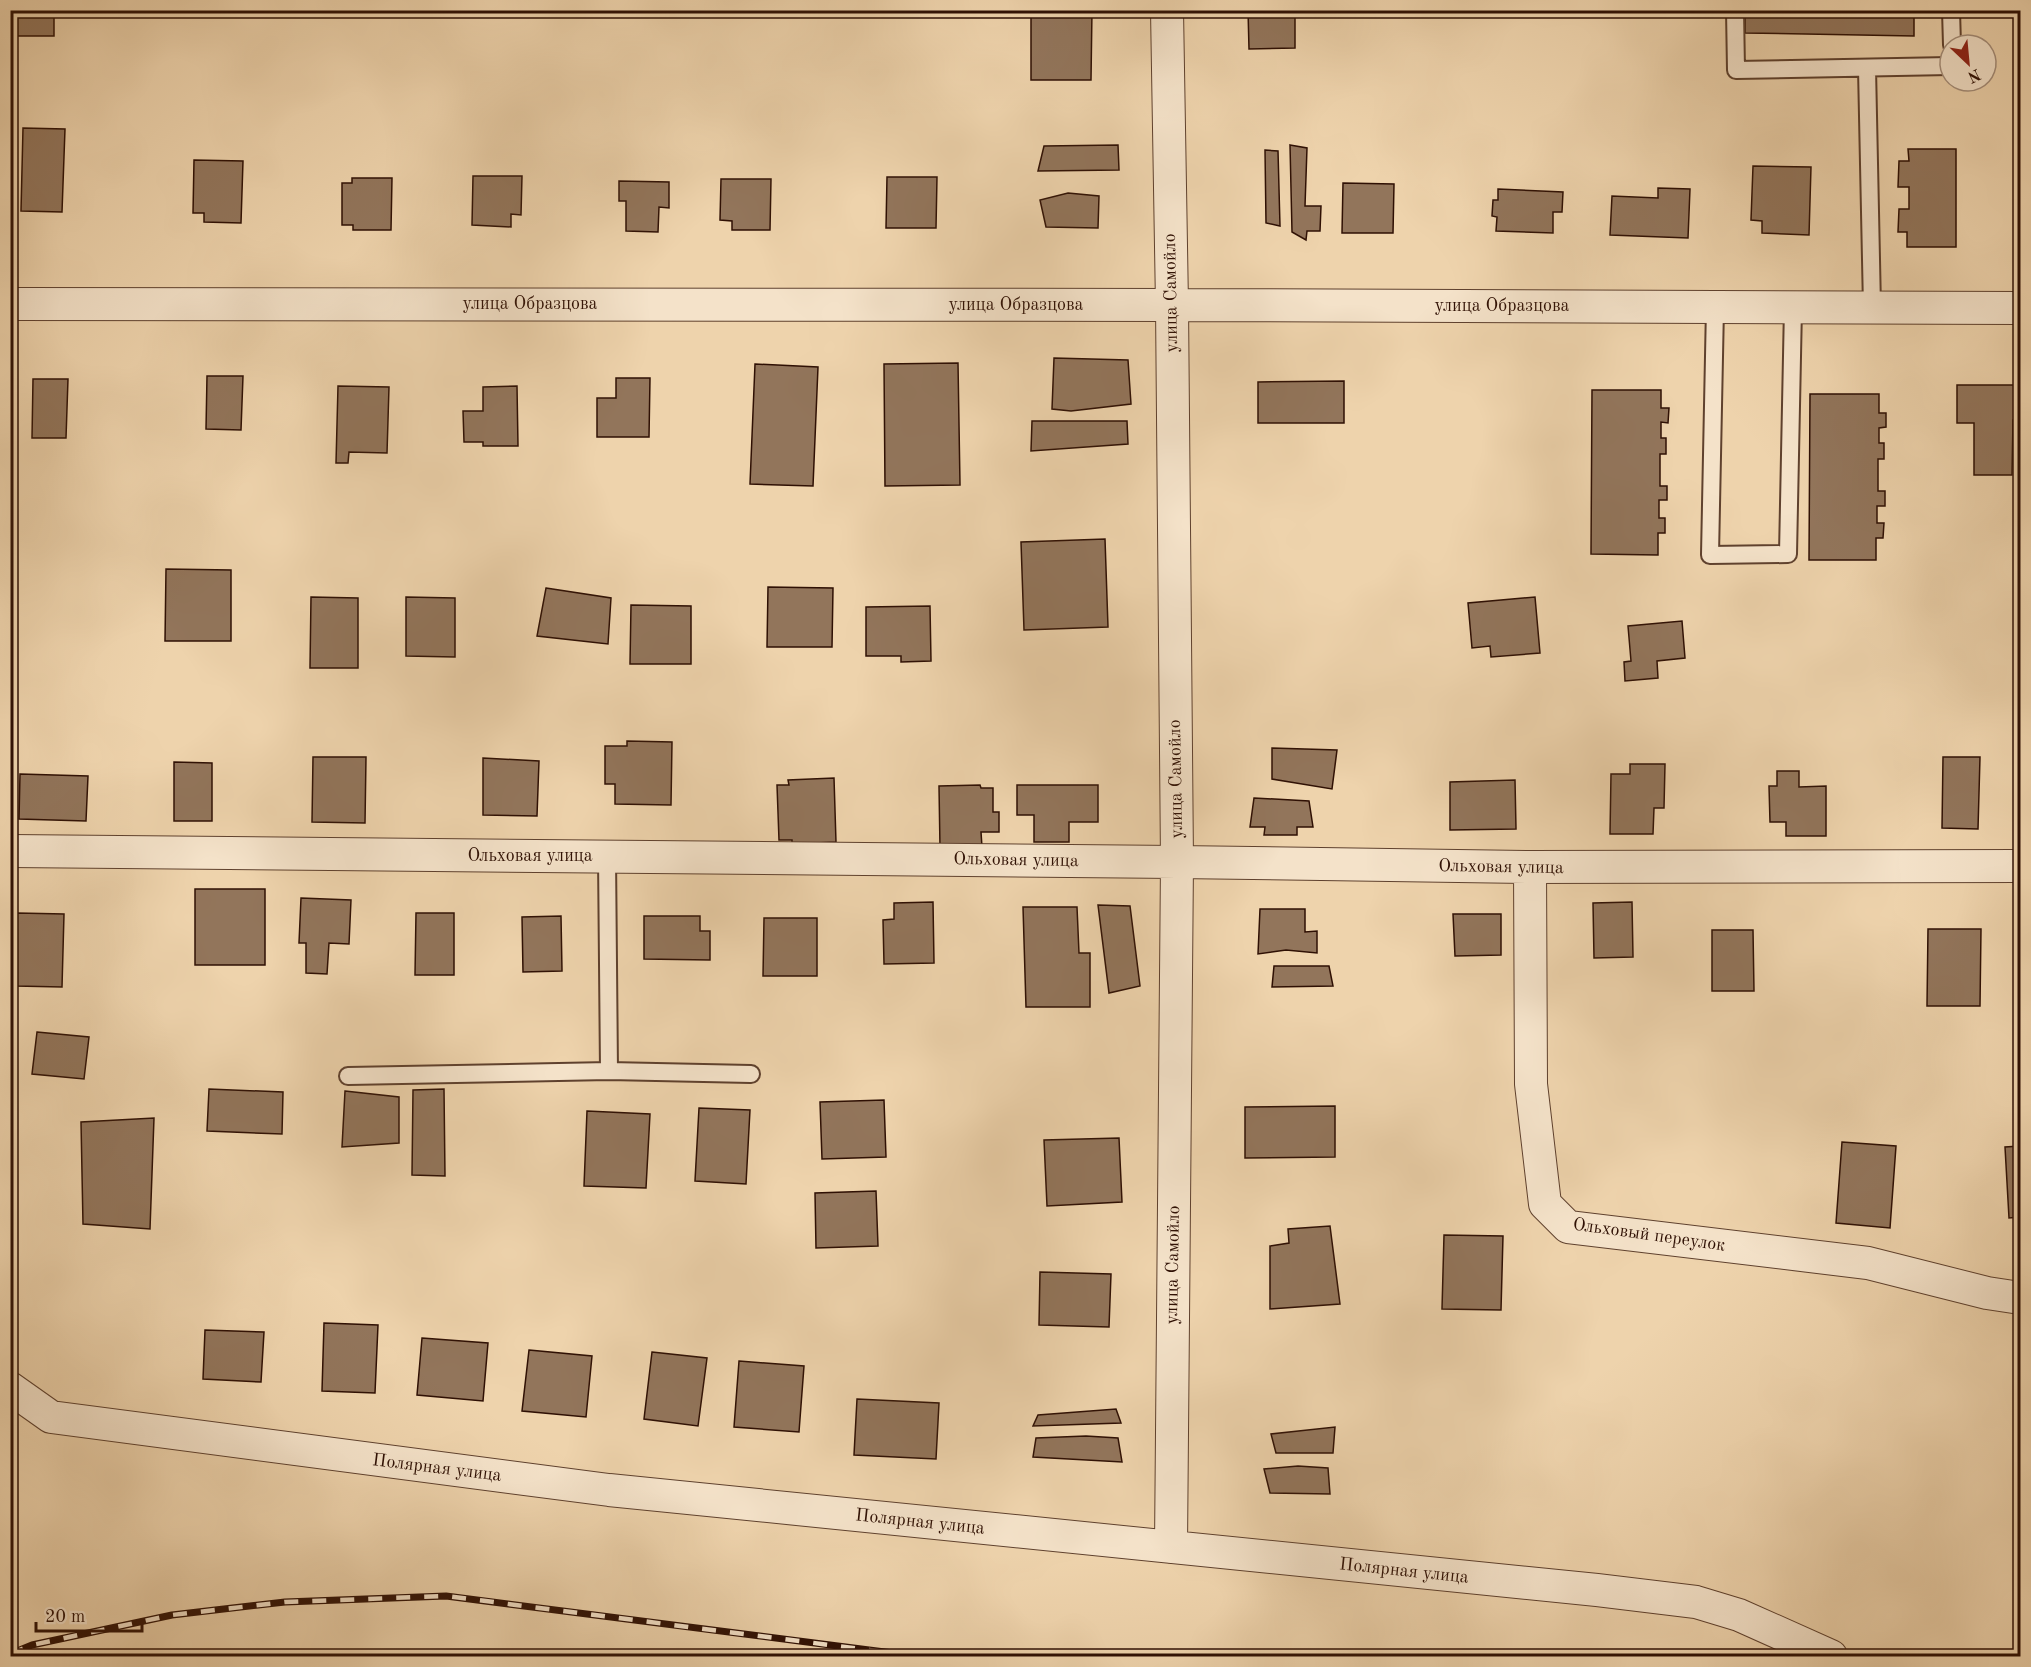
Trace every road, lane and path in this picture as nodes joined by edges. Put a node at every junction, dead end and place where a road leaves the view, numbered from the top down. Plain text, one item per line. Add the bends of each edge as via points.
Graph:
1 (1167, 10) edge
2 (1735, 10) edge
3 (1951, 10) edge
4 (1952, 33) edge
5 (1938, 66) edge
6 (1867, 68) junction
7 (10, 304) edge
8 (1172, 304) junction
9 (1715, 307) junction
10 (1793, 308) junction
11 (1872, 308) junction
12 (2020, 308) edge
13 (10, 851) edge
14 (607, 856) junction
15 (1177, 862) junction
16 (2020, 866) edge
17 (1530, 867) junction
18 (609, 1071) junction
19 (752, 1074) dead end
20 (348, 1076) dead end
21 (2020, 1298) edge
22 (10, 1388) edge
23 (1171, 1547) junction
24 (1831, 1656) edge

1 - 8 street, улица Самойло
2 - 6 lane via 1736,70
3 - 4 lane
5 - 6 lane
6 - 11 lane
7 - 8 street, улица Образцова
8 - 9 street, улица Образцова
8 - 15 street, улица Самойло
9 - 10 street, улица Образцова
9 - 10 lane via 1710,555 1788,554
10 - 11 street, улица Образцова
11 - 12 street, улица Образцова
13 - 14 street, Ольховая улица
14 - 15 street, Ольховая улица
14 - 18 lane
15 - 17 street, Ольховая улица
15 - 23 street, улица Самойло
16 - 17 street, Ольховая улица
17 - 21 street, Ольховый переулок via 1531,1084 1545,1204 1568,1227 1868,1263
18 - 19 lane
18 - 20 lane
22 - 23 street, Полярная улица via 51,1417 63,1419 609,1490
23 - 24 street, Полярная улица via 1696,1602 1739,1615

